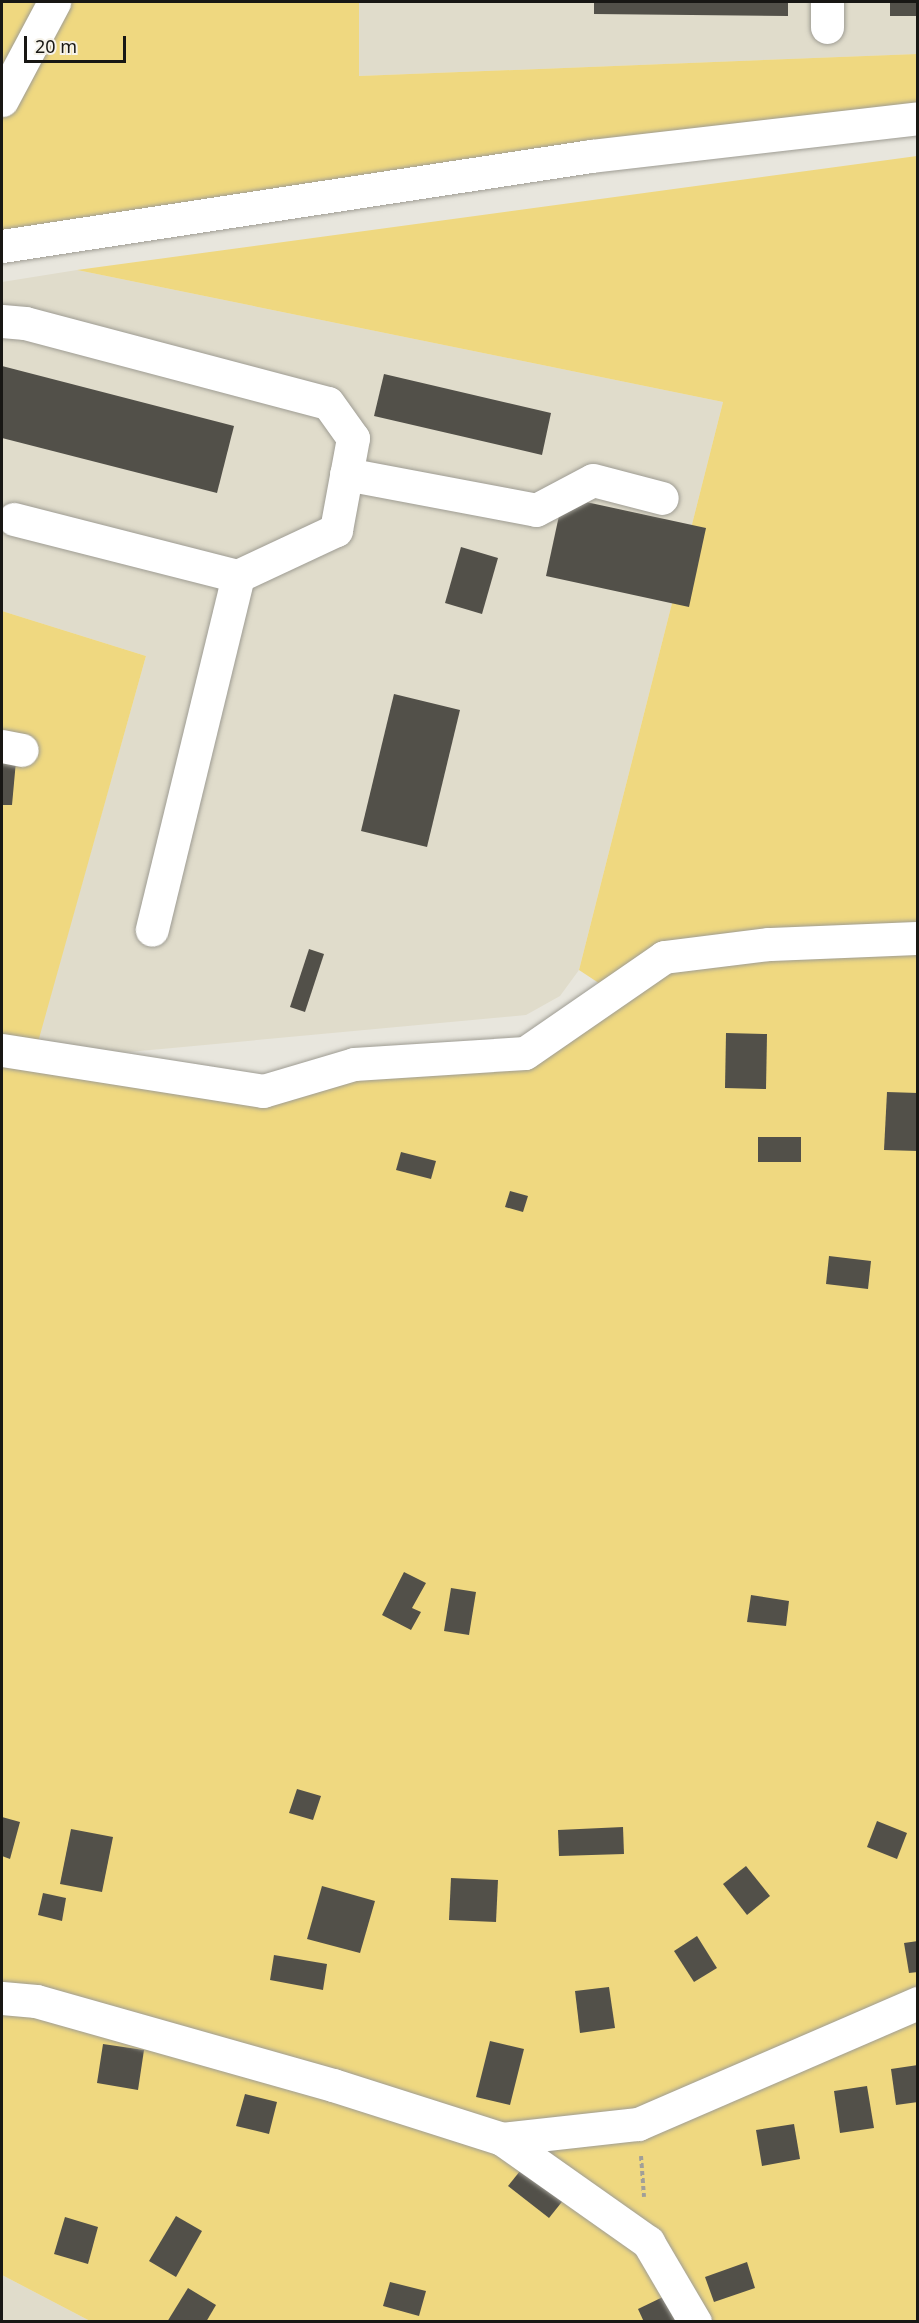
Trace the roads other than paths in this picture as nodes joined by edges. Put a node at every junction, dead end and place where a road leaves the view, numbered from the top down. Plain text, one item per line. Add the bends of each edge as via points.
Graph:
1 (54, 2) edge
2 (2, 100) edge
3 (918, 118) edge
4 (2, 246) edge
5 (2, 321) edge
6 (346, 474) junction
7 (662, 498) dead end
8 (14, 519) dead end
9 (238, 576) junction
10 (152, 930) dead end
11 (918, 938) edge
12 (2, 1050) edge
13 (2, 1998) edge
14 (918, 2003) edge
15 (502, 2139) junction
16 (695, 2322) edge

1 - 2 street
3 - 4 street via 591,156
5 - 6 street via 25,323 328,403 353,438
6 - 7 street via 536,510 593,480
6 - 9 street via 336,530
8 - 9 street
9 - 10 street
11 - 12 street via 769,944 664,957 525,1053 354,1064 263,1091
13 - 15 street via 36,2001
14 - 15 street via 638,2124
15 - 16 street via 648,2242

